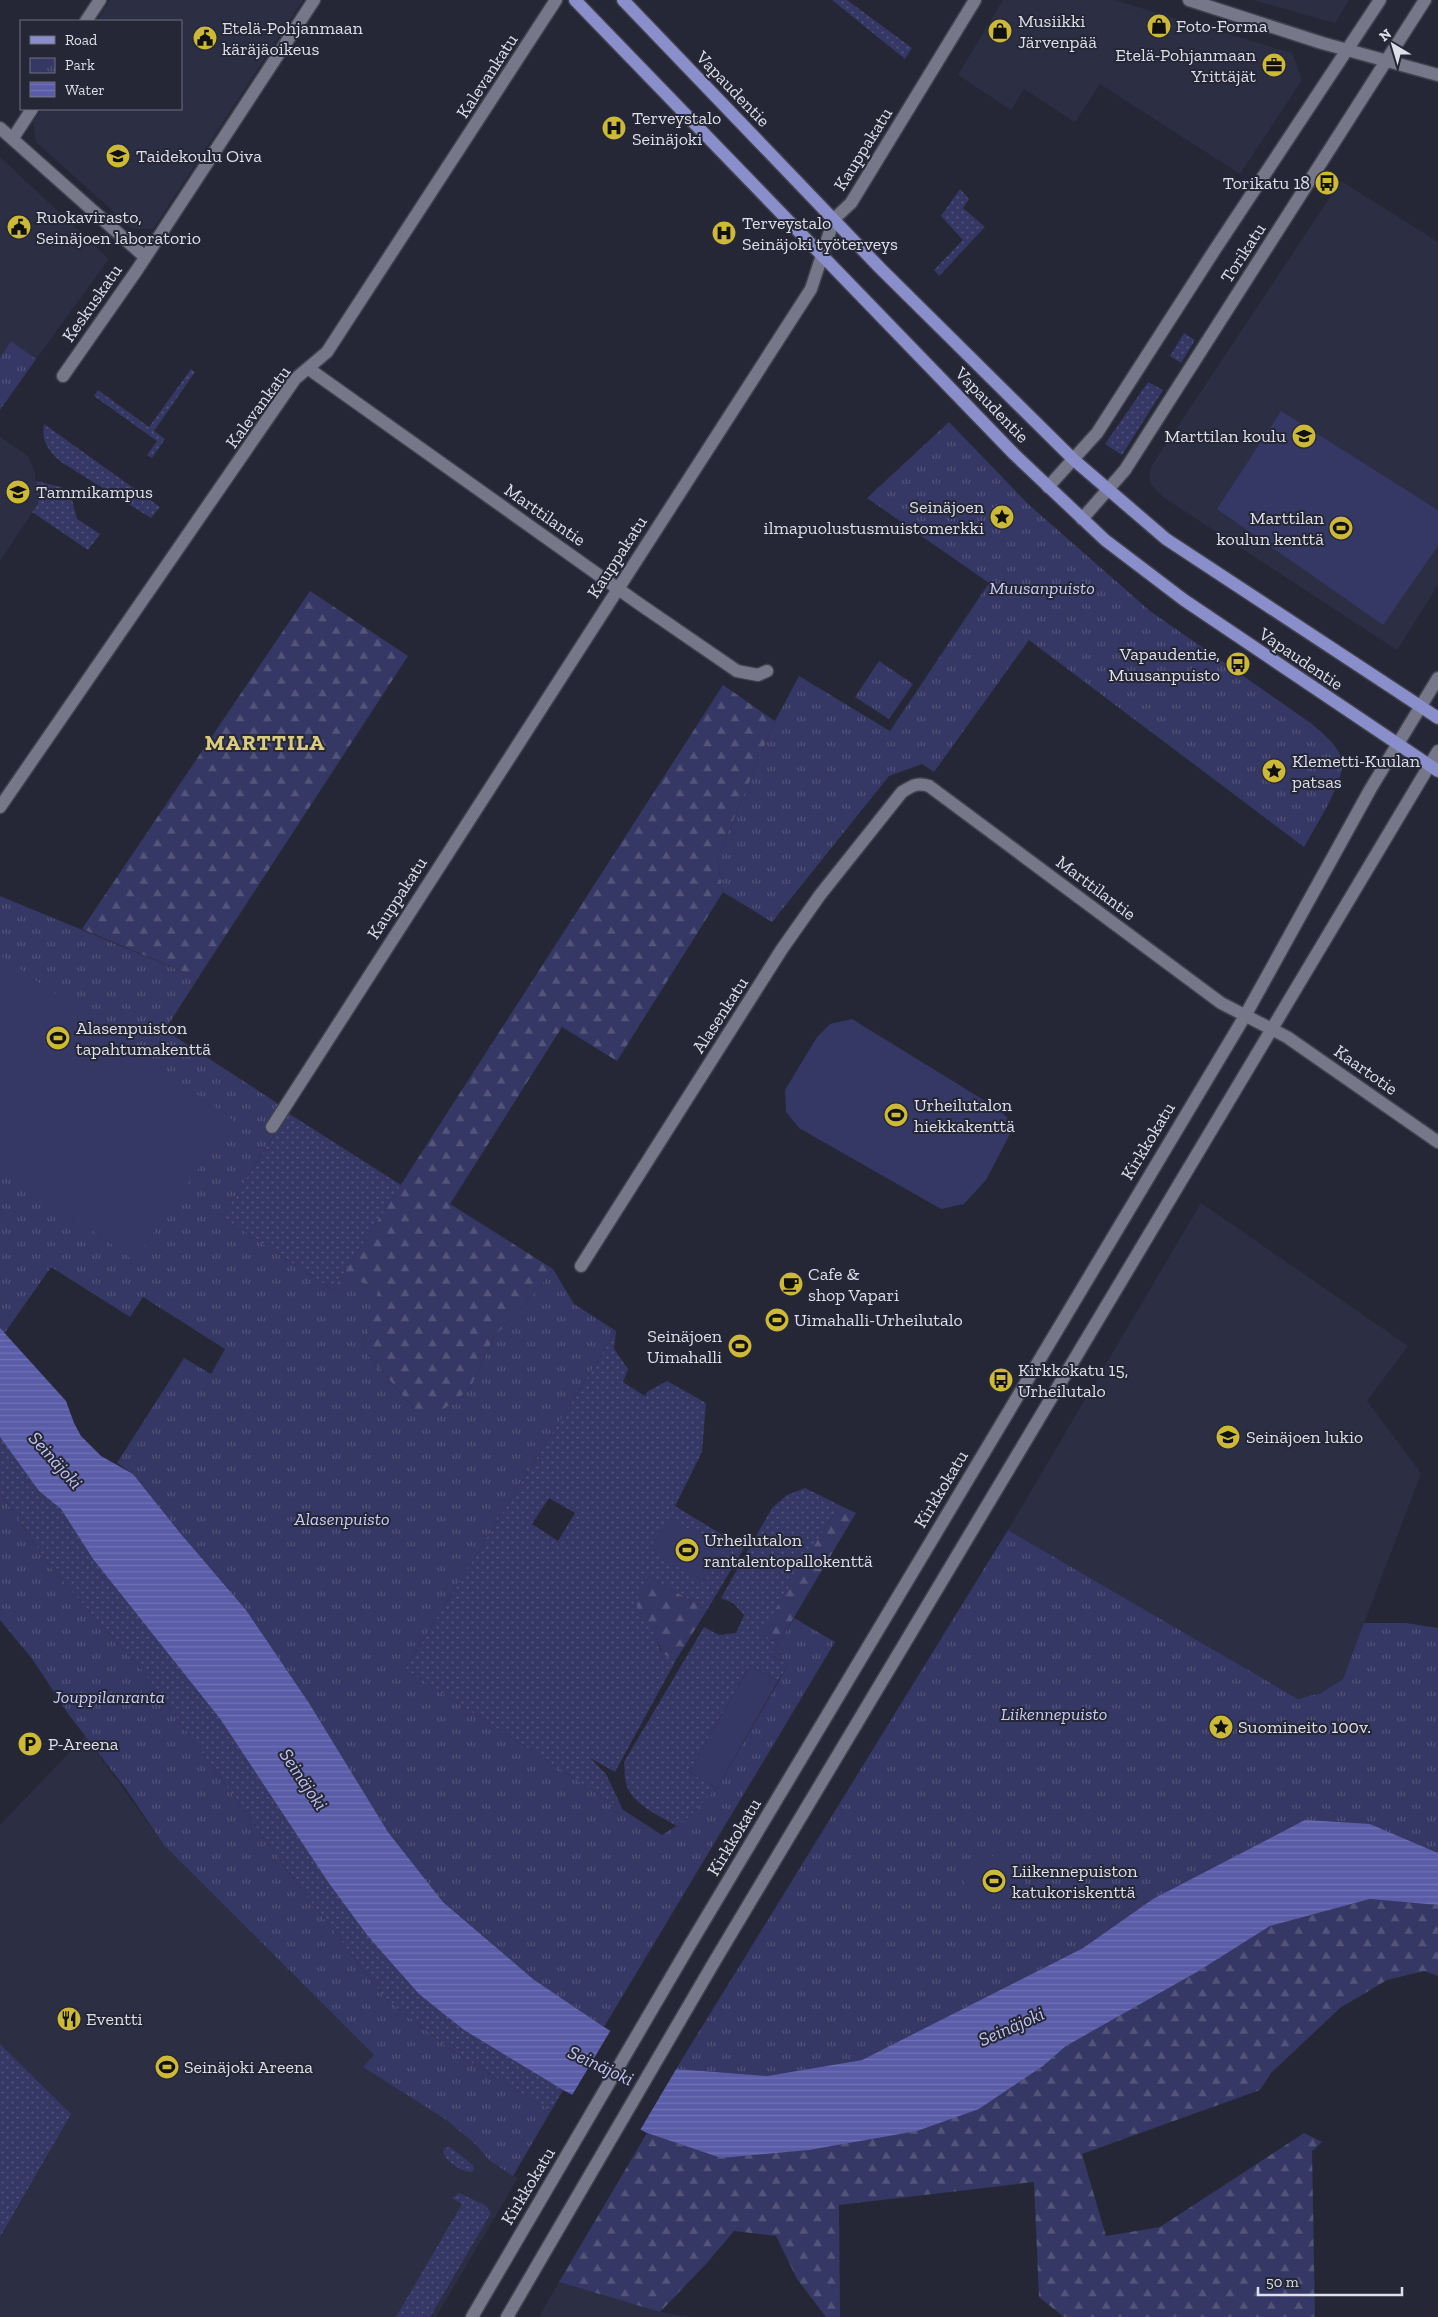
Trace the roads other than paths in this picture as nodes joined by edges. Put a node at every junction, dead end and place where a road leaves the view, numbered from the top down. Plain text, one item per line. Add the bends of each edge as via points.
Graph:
1 (100, 0) edge
2 (314, 0) edge
3 (556, 0) edge
4 (575, 0) edge
5 (623, 0) edge
6 (975, 0) edge
7 (1189, 0) edge
8 (1380, 0) edge
9 (1425, 0) edge
10 (87, 20) edge
11 (1348, 50) junction
12 (1387, 60) junction
13 (1438, 75) edge
14 (31, 110) edge
15 (0, 128) edge
16 (14, 138) junction
17 (834, 220) junction
18 (822, 254) junction
19 (145, 257) junction
20 (309, 369) junction
21 (63, 376) dead end
22 (1074, 460) junction
23 (1048, 488) junction
24 (1107, 490) junction
25 (1082, 519) junction
26 (618, 588) junction
27 (766, 671) dead end
28 (1438, 678) edge
29 (1421, 706) junction
30 (1438, 718) edge
31 (1398, 744) junction
32 (1438, 751) edge
33 (1434, 768) edge
34 (902, 792) joint
35 (2, 801) edge
36 (1245, 1016) junction
37 (1272, 1029) junction
38 (272, 1127) dead end
39 (1438, 1142) edge
40 (581, 1266) dead end
41 (472, 2317) edge
42 (507, 2317) edge

1 - 10 street
2 - 19 street, Keskuskatu
3 - 20 street, Kalevankatu via 327,352
4 - 18 main road, Vapaudentie
5 - 17 main road, Vapaudentie
6 - 17 street, Kauppakatu via 851,203
7 - 11 street
8 - 11 street, Torikatu
9 - 12 street, Torikatu
11 - 12 street
11 - 22 street, Torikatu via 1097,433
12 - 13 street
12 - 24 street, Torikatu via 1126,470
14 - 16 street
15 - 16 street
16 - 19 street
17 - 18 street, Kauppakatu
17 - 22 main road, Vapaudentie
18 - 23 main road, Vapaudentie
18 - 26 street, Kauppakatu via 811,289
19 - 21 street, Keskuskatu
20 - 26 street, Marttilantie
20 - 35 street, Kalevankatu via 296,379
22 - 23 street, Torikatu
22 - 24 main road, Vapaudentie
23 - 25 main road, Vapaudentie
24 - 25 street, Torikatu
24 - 29 main road, Vapaudentie via 1174,544
25 - 31 main road, Vapaudentie via 1184,600
26 - 27 street, Marttilantie via 737,671 758,674
26 - 38 street, Kauppakatu
28 - 29 street, Kirkkokatu
29 - 30 main road, Vapaudentie
29 - 31 street, Kirkkokatu
31 - 33 main road, Vapaudentie
31 - 36 street, Kirkkokatu
32 - 33 street
33 - 37 street
34 - 36 street, Marttilantie via 920,783 929,786 1221,1003
34 - 40 street, Alasenkatu via 820,895 782,949
36 - 37 street, Marttilantie
36 - 41 street, Kirkkokatu via 688,1948
37 - 39 street, Kaartotie
37 - 42 street via 713,1964

